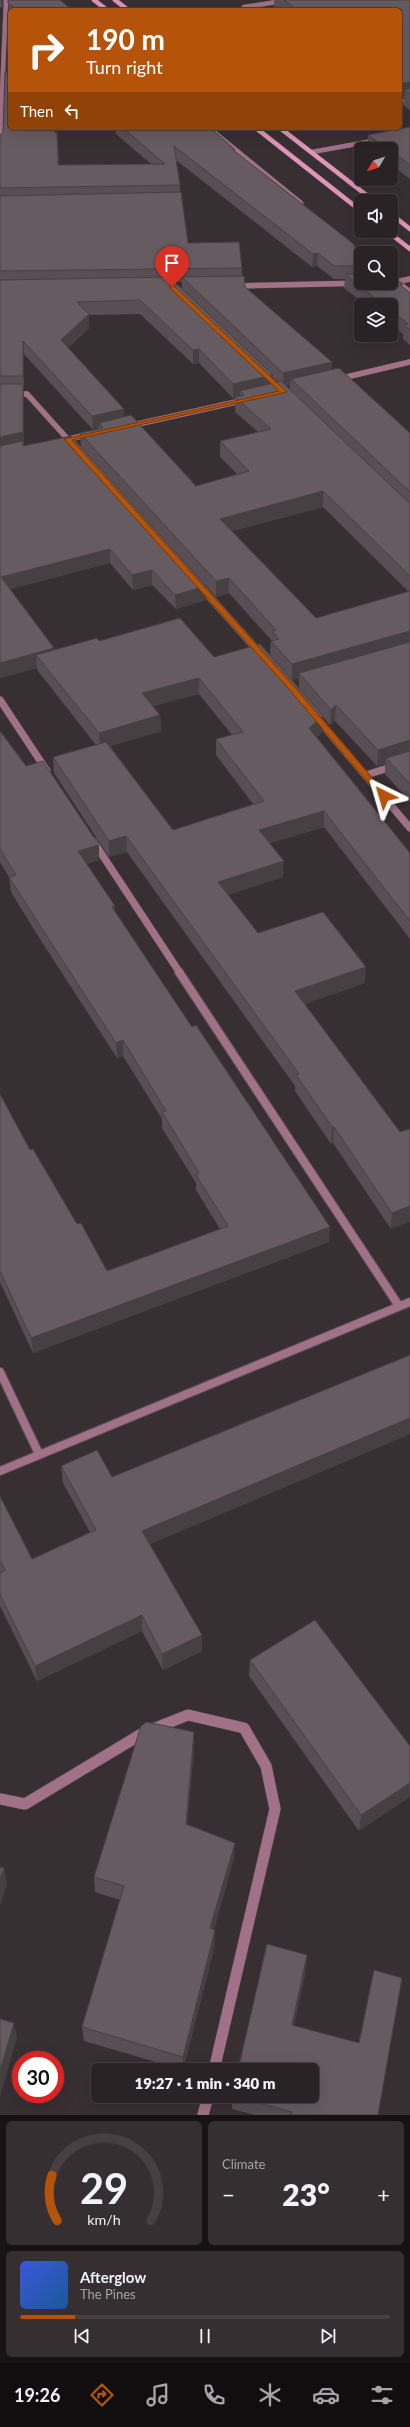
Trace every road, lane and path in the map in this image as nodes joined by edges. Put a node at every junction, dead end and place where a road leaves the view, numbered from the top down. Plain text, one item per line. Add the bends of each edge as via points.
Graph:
1 (6, 0) edge
2 (94, 0) edge
3 (115, 0) edge
4 (290, 0) edge
5 (104, 8) edge
6 (125, 8) edge
7 (245, 8) edge
8 (2, 76) edge
9 (211, 130) edge
10 (259, 130) edge
11 (283, 130) edge
12 (386, 138) edge
13 (0, 144) edge
14 (312, 152) junction
15 (365, 194) edge
16 (354, 205) edge
17 (307, 208) edge
18 (398, 219) edge
19 (410, 229) edge
20 (396, 238) edge
21 (410, 249) edge
22 (410, 280) edge
23 (398, 282) joint
24 (354, 283) edge
25 (227, 286) edge
26 (410, 292) edge
27 (410, 362) edge
28 (328, 381) edge
29 (0, 394) edge
30 (253, 398) edge
31 (122, 427) edge
32 (98, 432) edge
33 (68, 439) junction
34 (60, 441) edge
35 (78, 451) edge
36 (195, 580) edge
37 (264, 657) edge
38 (0, 700) edge
39 (310, 710) edge
40 (410, 761) edge
41 (366, 775) junction
42 (53, 780) edge
43 (410, 828) edge
44 (88, 833) edge
45 (410, 1302) edge
46 (399, 1306) junction
47 (0, 1372) edge
48 (39, 1454) junction
49 (0, 1471) edge
50 (0, 1799) edge
51 (216, 2063) edge
52 (207, 2103) edge
53 (204, 2115) edge

1 - 8 street
2 - 5 main road
3 - 6 main road
4 - 7 street
8 - 13 street
9 - 17 street
10 - 16 main road
11 - 14 main road
12 - 14 street
14 - 15 main road
18 - 19 main road
20 - 21 main road
22 - 23 street
23 - 26 street
24 - 25 street
27 - 28 street
29 - 33 street via 27,394
30 - 31 street
32 - 33 street
33 - 34 street
33 - 35 street
36 - 37 street
38 - 42 street
39 - 41 street
40 - 41 street
41 - 43 street
44 - 46 street
45 - 46 street
46 - 48 street
47 - 48 street
48 - 49 street
50 - 51 street via 25,1804 145,1732 188,1715 244,1728 266,1766 274,1809
52 - 53 street

